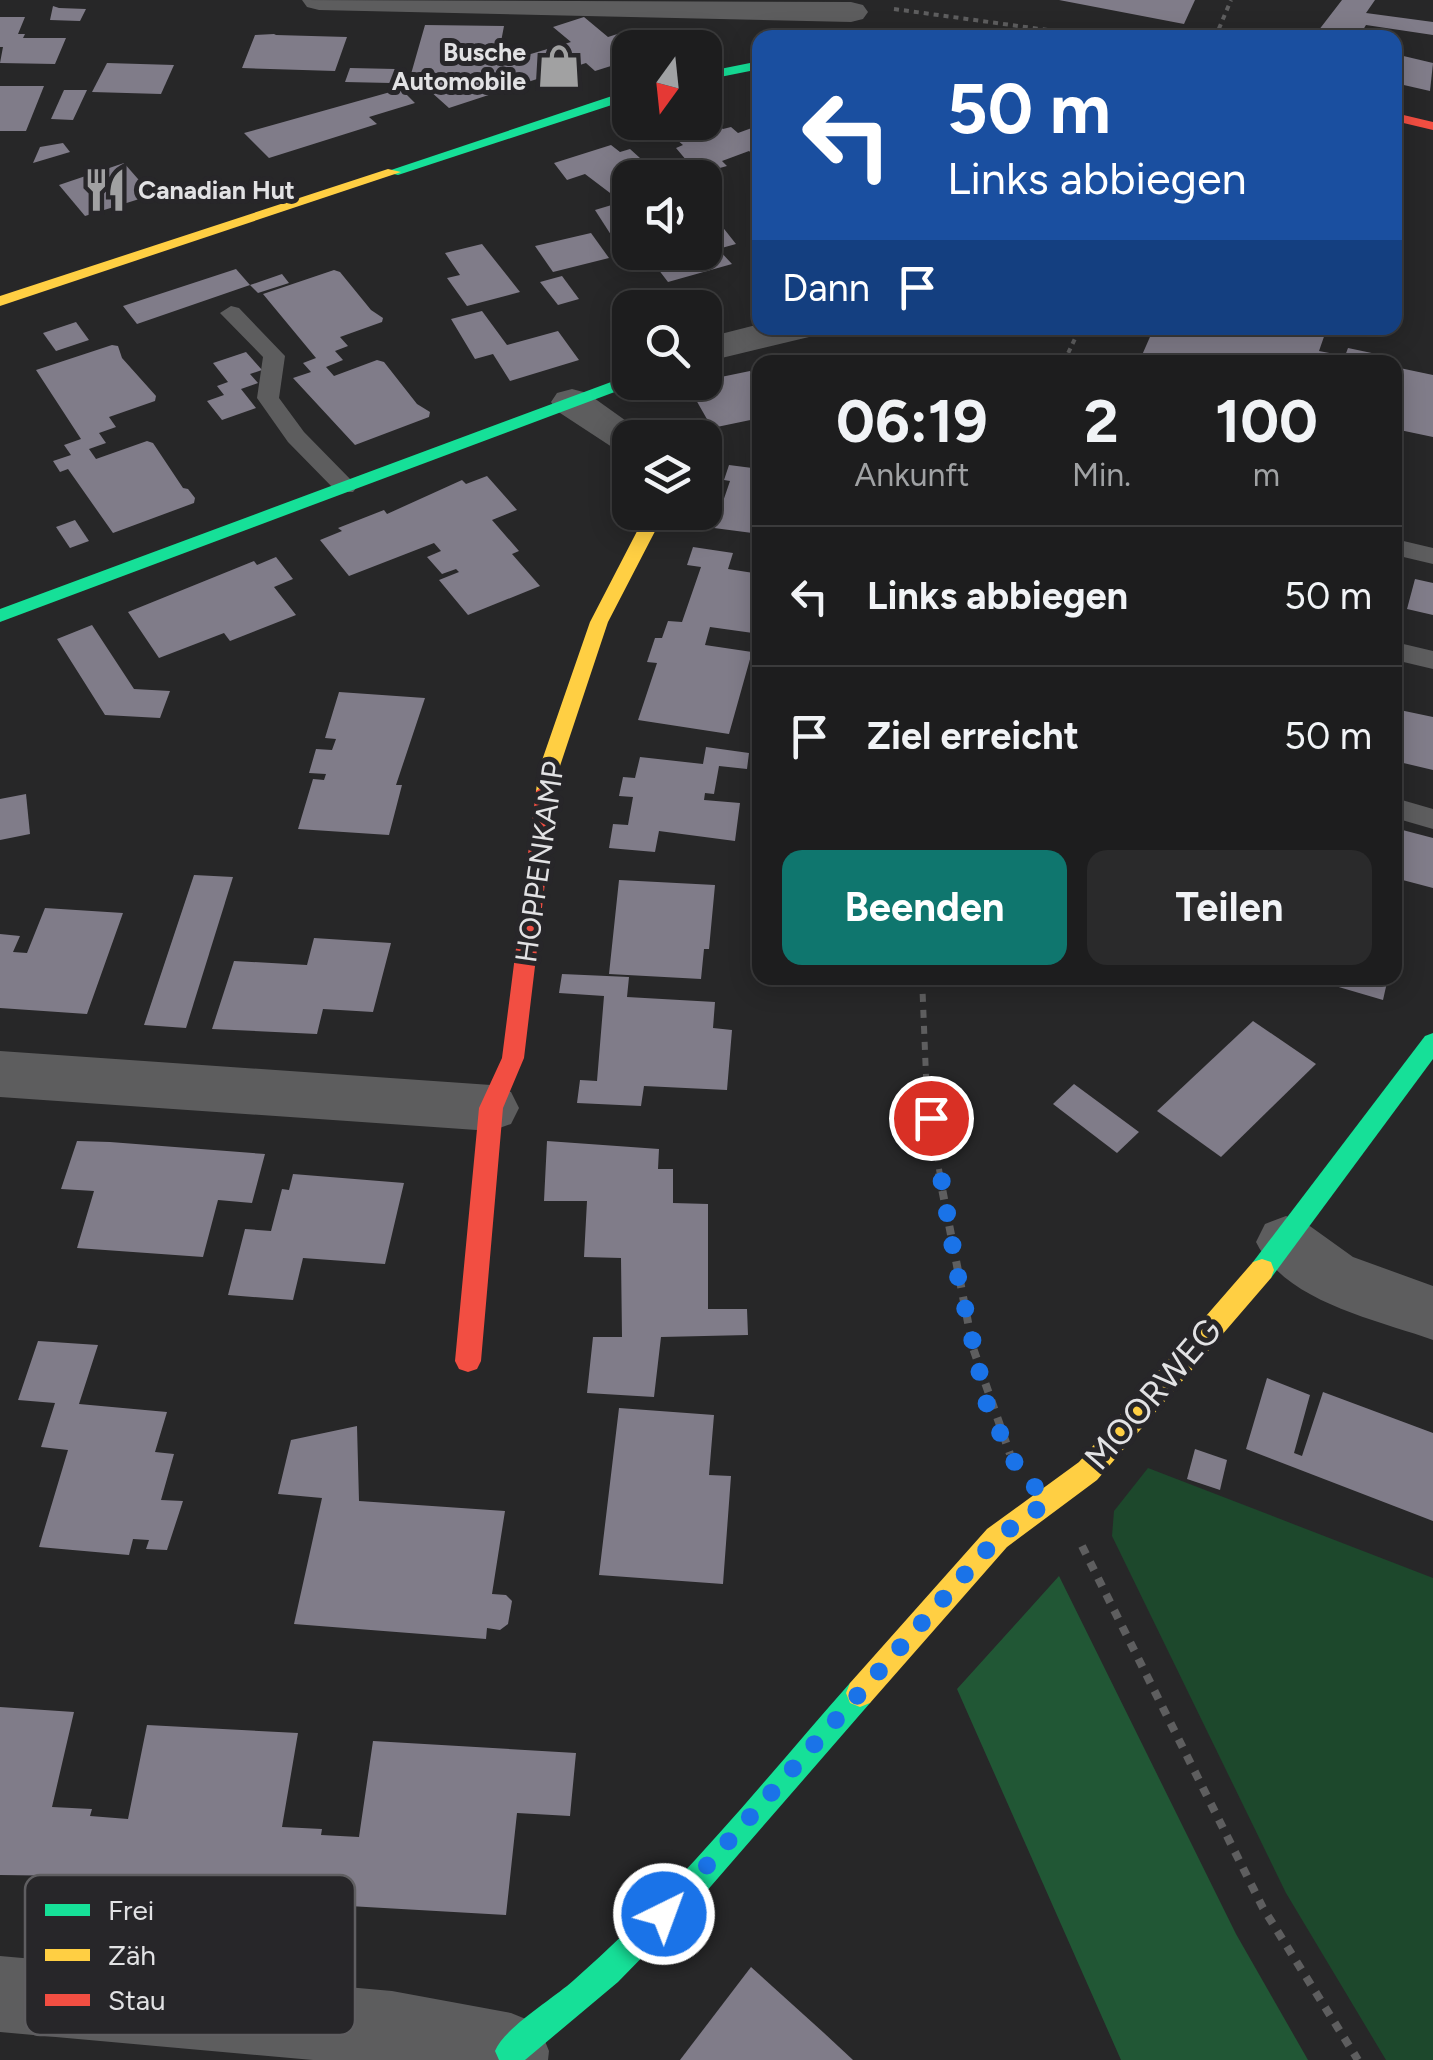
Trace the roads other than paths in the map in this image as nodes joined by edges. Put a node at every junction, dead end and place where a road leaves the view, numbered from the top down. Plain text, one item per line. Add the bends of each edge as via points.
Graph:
1 (319, 0) edge
2 (488, 2) edge
3 (860, 13) edge
4 (752, 67) edge
5 (722, 73) edge
6 (612, 100) edge
7 (1402, 119) edge
8 (1433, 126) edge
9 (0, 301) edge
10 (231, 313) dead end
11 (766, 335) edge
12 (722, 346) edge
13 (612, 387) edge
14 (572, 402) junction
15 (612, 428) edge
16 (344, 487) junction
17 (647, 530) edge
18 (1402, 549) edge
19 (1433, 556) edge
20 (0, 616) edge
21 (1402, 653) edge
22 (1433, 660) edge
23 (1402, 810) edge
24 (1433, 819) edge
25 (1433, 1042) edge
26 (0, 1074) edge
27 (491, 1108) junction
28 (1286, 1242) junction
29 (1433, 1312) edge
30 (468, 1362) dead end
31 (0, 1994) edge
32 (25, 1996) edge
33 (355, 2026) edge
34 (510, 2056) edge

1 - 2 street
2 - 3 street
4 - 5 street
6 - 9 street
7 - 8 street
10 - 16 lane via 274,356 268,398
11 - 12 street
13 - 14 street
14 - 15 street
14 - 16 street
16 - 20 street
17 - 27 street, HOPPENKAMP via 600,622 549,769 513,1058
18 - 19 lane
21 - 22 lane
23 - 24 lane
25 - 28 street, MOORWEG
26 - 27 street
27 - 30 street, HOPPENKAMP
28 - 29 street via 1332,1276
28 - 34 street, MOORWEG via 1088,1471 997,1538 638,1942
31 - 32 street
33 - 34 street

